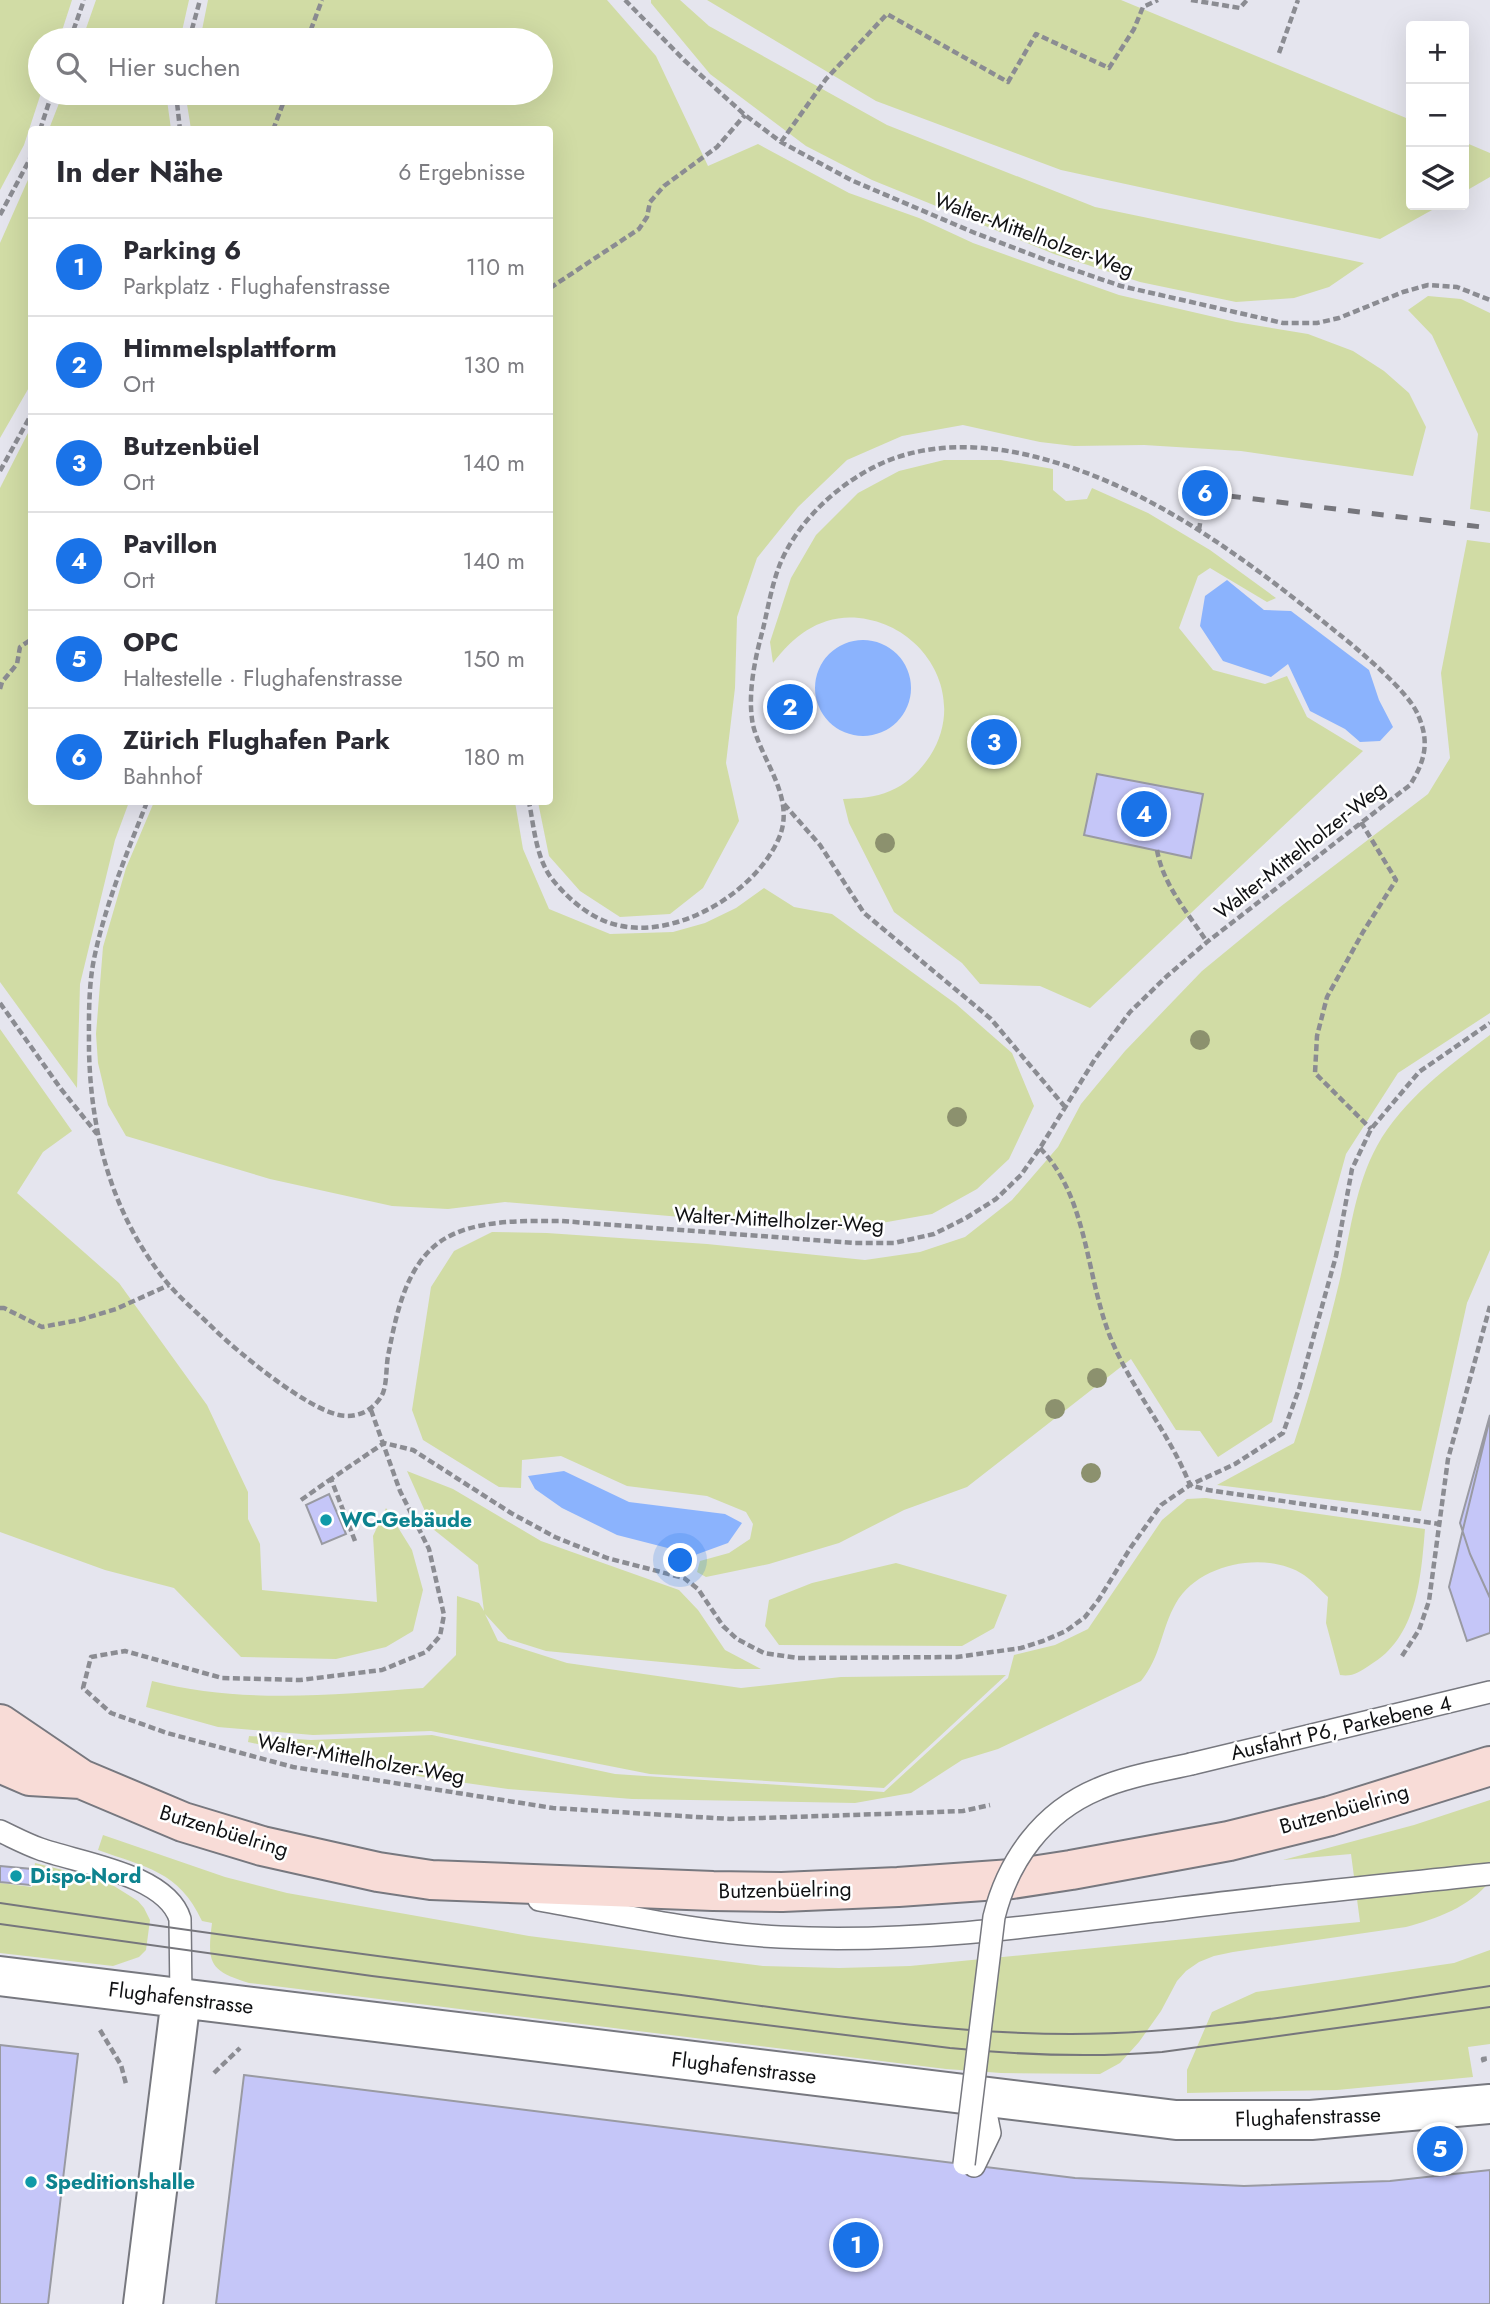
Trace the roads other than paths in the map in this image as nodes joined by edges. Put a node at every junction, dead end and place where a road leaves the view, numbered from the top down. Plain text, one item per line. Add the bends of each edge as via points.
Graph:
1 (1486, 1693) edge
2 (0, 1724) edge
3 (0, 1763) edge
4 (1490, 1766) edge
5 (81, 1779) junction
6 (0, 1831) edge
7 (0, 1844) edge
8 (39, 1849) junction
9 (1490, 1874) edge
10 (430, 1880) junction
11 (0, 1976) edge
12 (181, 1998) junction
13 (983, 2098) junction
14 (1490, 2104) edge
15 (143, 2304) edge

1 - 13 lane, Ausfahrt P6, Parkebene 4, bridge via 1118,1782 1067,1806 1039,1829 1014,1864 994,1917 969,2165 990,2133
2 - 5 main road
3 - 5 main road via 30,1776
4 - 10 main road, Butzenbüelring via 1330,1816 1228,1841 1012,1878 757,1892
5 - 10 main road, Butzenbüelring via 183,1822 262,1846
6 - 8 lane
7 - 8 lane
8 - 12 lane via 138,1881 170,1901 178,1910 182,1930
9 - 10 lane via 1007,1929 835,1939 710,1931
11 - 12 street, Flughafenstrasse
12 - 13 street, Flughafenstrasse
12 - 15 street
13 - 14 street, Flughafenstrasse via 1176,2120 1311,2120

